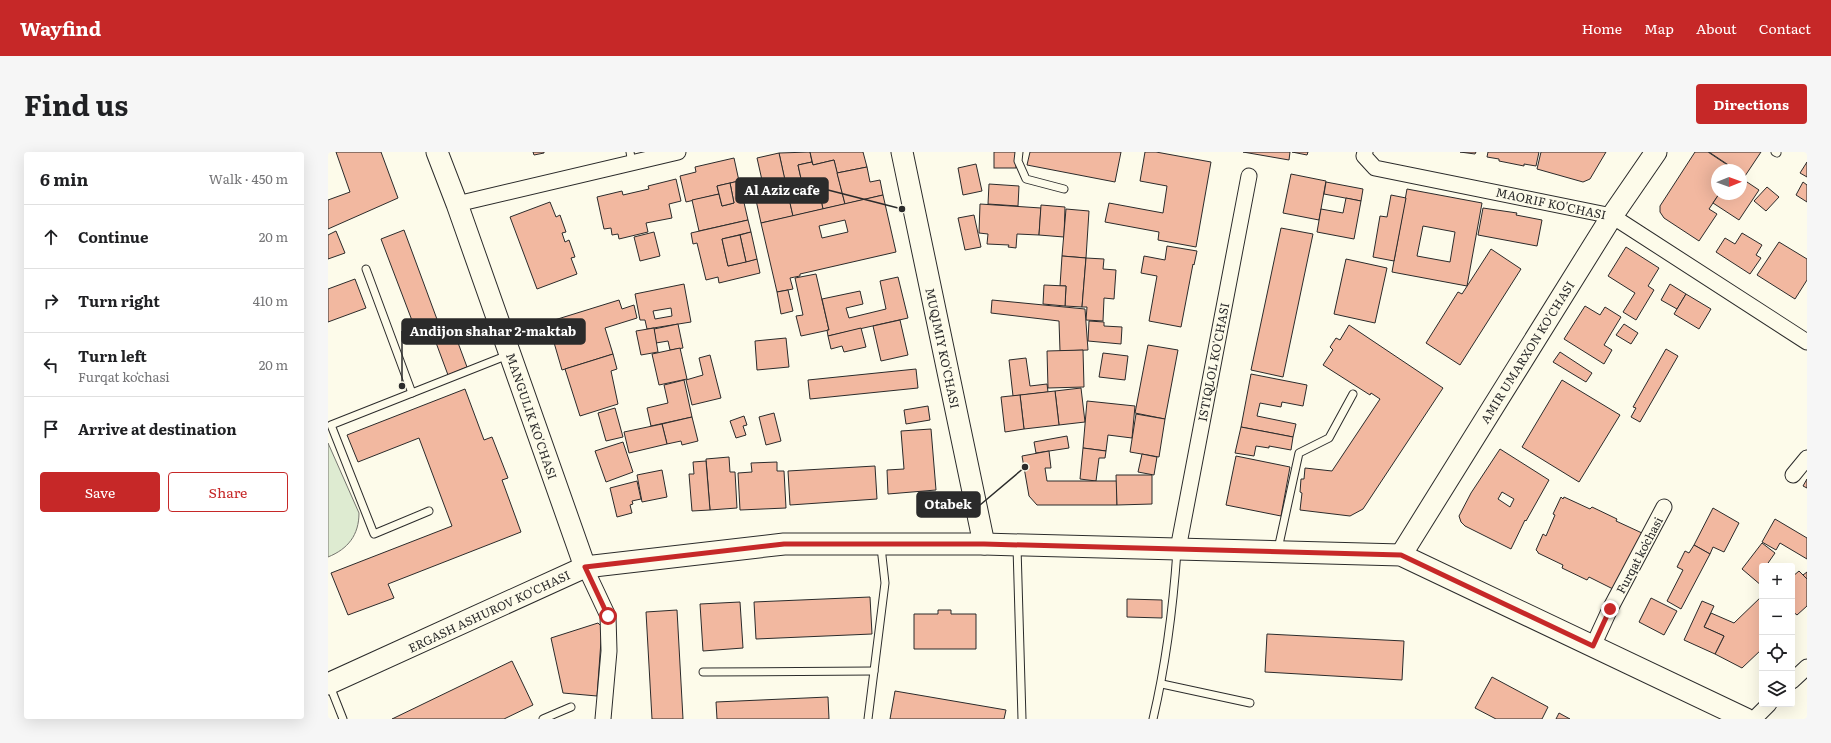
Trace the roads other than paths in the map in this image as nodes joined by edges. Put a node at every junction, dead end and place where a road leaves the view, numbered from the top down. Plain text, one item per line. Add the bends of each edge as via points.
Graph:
1 (437, 152) edge
2 (678, 152) edge
3 (902, 152) edge
4 (1019, 152) edge
5 (1365, 152) edge
6 (1656, 152) edge
7 (631, 157) edge
8 (1249, 176) dead end
9 (1064, 189) dead end
10 (457, 204) junction
11 (1612, 216) junction
12 (366, 269) dead end
13 (1807, 342) edge
14 (510, 354) junction
15 (412, 393) junction
16 (1353, 394) dead end
17 (1807, 458) edge
18 (1793, 475) dead end
19 (1664, 507) dead end
20 (429, 512) dead end
21 (881, 544) junction
22 (984, 544) junction
23 (1017, 545) junction
24 (1178, 549) junction
25 (1278, 552) junction
26 (1401, 555) junction
27 (585, 567) junction
28 (1593, 646) junction
29 (1807, 667) edge
30 (874, 671) junction
31 (704, 672) dead end
32 (1795, 678) edge
33 (329, 684) edge
34 (1162, 684) junction
35 (1250, 703) dead end
36 (570, 707) dead end
37 (1766, 707) edge
38 (343, 719) edge
39 (543, 719) edge
40 (603, 719) edge
41 (868, 719) edge
42 (1022, 719) edge
43 (1153, 719) edge
44 (1746, 719) edge
45 (1754, 719) edge

1 - 10 street, MANGULIK KO'CHASI
2 - 7 street
3 - 22 street, MUQIMIY KO'CHASI
4 - 9 lane via 1018,160 1026,179
5 - 11 street, MAORIF KO'CHASI via 1364,156 1375,168
6 - 11 street, AMIR UMARXON KO'CHASI
7 - 10 street
8 - 24 street, ISTIQLOL KO'CHASI
10 - 14 street, MANGULIK KO'CHASI
11 - 13 street, MAORIF KO'CHASI
11 - 26 street, AMIR UMARXON KO'CHASI
12 - 15 lane
14 - 15 lane
14 - 27 street, MANGULIK KO'CHASI
15 - 20 lane via 331,425 374,534
16 - 25 lane via 1329,438 1299,453
17 - 18 street
19 - 28 street, Furqat koʻchasi
21 - 22 street, ERGASH ASHUROV KO'CHASI
21 - 27 street, ERGASH ASHUROV KO'CHASI via 784,544
21 - 30 lane via 885,583
22 - 23 street, ERGASH ASHUROV KO'CHASI
23 - 24 street, ERGASH ASHUROV KO'CHASI
23 - 42 lane
24 - 25 street, ERGASH ASHUROV KO'CHASI
24 - 34 lane
25 - 26 street, ERGASH ASHUROV KO'CHASI
26 - 28 street, ERGASH ASHUROV KO'CHASI
27 - 33 street, ERGASH ASHUROV KO'CHASI
27 - 40 street via 608,616 609,651
28 - 44 street, ERGASH ASHUROV KO'CHASI
29 - 32 street
30 - 31 lane
30 - 41 lane
33 - 38 lane
34 - 35 lane
34 - 43 lane
36 - 39 lane
37 - 45 street

